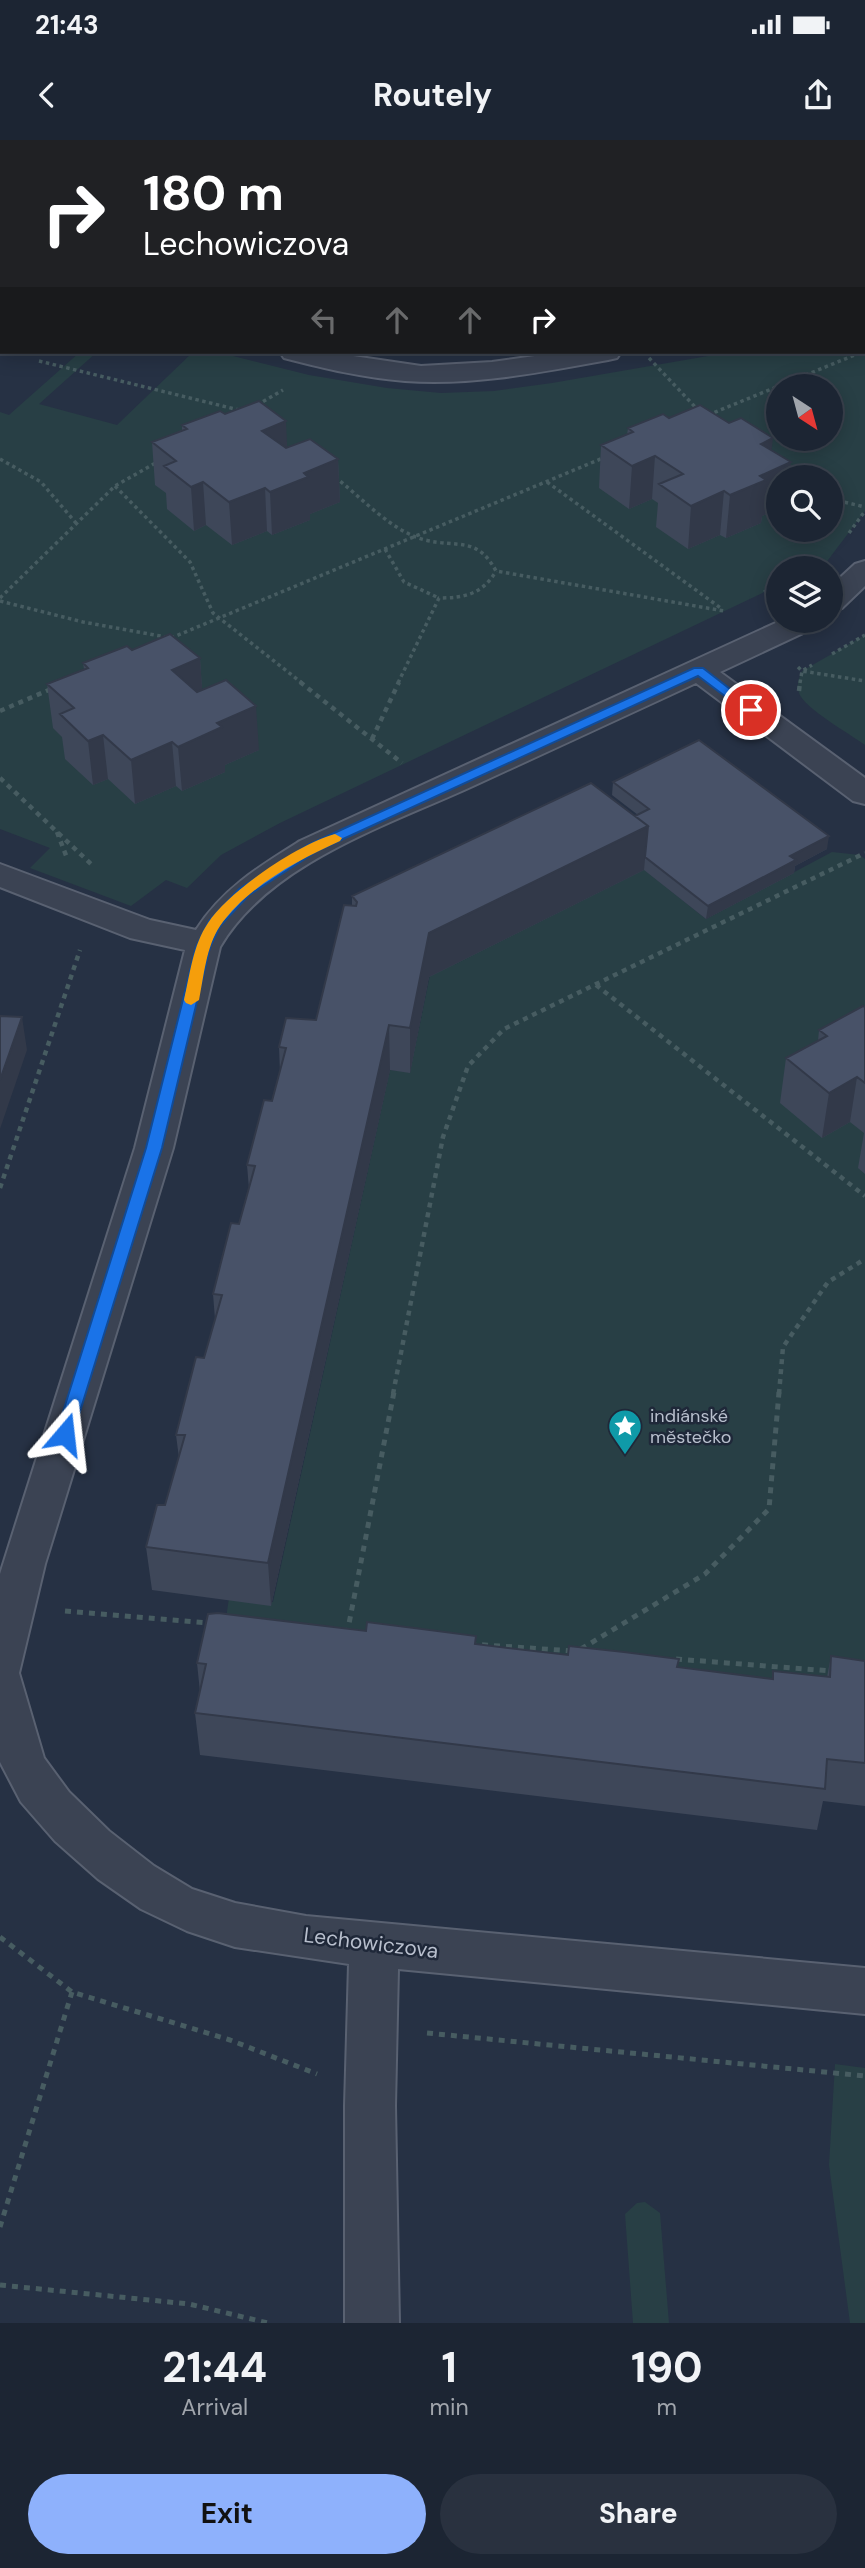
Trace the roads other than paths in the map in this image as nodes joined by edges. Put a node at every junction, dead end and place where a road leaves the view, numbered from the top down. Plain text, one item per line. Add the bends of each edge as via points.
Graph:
1 (301, 354) edge
2 (596, 354) edge
3 (865, 570) edge
4 (843, 591) edge
5 (782, 633) edge
6 (699, 671) junction
7 (865, 794) edge
8 (0, 875) edge
9 (205, 943) junction
10 (12, 1562) edge
11 (0, 1665) edge
12 (0, 1680) edge
13 (374, 1944) junction
14 (865, 1991) edge
15 (372, 2323) edge

1 - 2 street via 418,374 486,372
3 - 4 street
5 - 6 street
6 - 7 street
6 - 9 street via 312,848 244,892 214,924
8 - 9 street via 142,930
9 - 10 street via 154,1148
10 - 11 street via 15,1606
12 - 13 street, Lechowiczova via 5,1713 28,1774 121,1872 175,1905 236,1926
13 - 14 street, Lechowiczova
13 - 15 street

